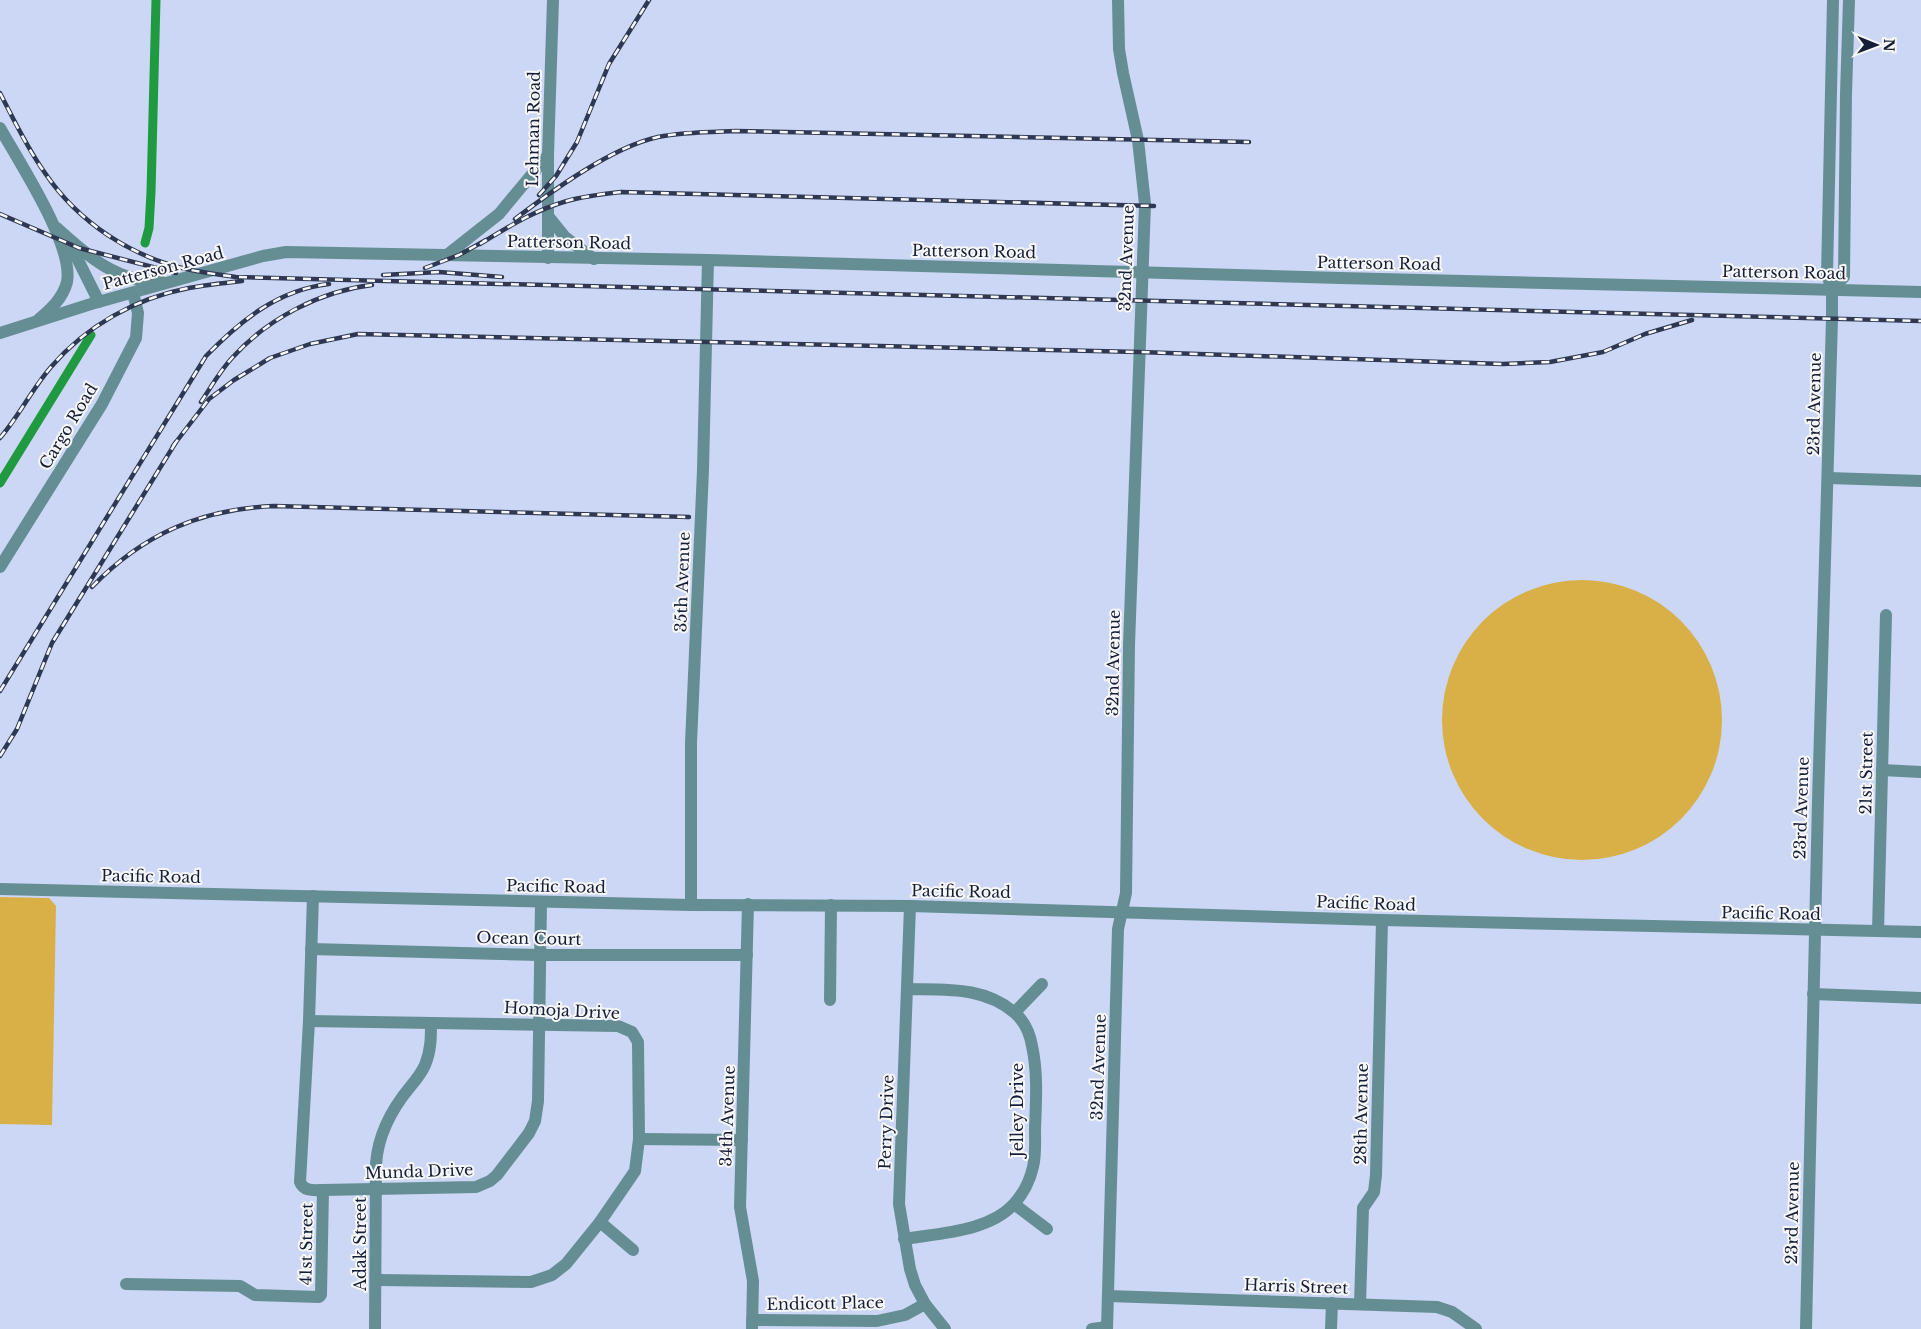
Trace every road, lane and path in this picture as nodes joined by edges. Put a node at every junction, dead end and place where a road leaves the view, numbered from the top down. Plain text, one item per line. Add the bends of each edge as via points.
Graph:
1 (552, 0) edge
2 (1118, 0) edge
3 (1833, 0) edge
4 (1849, 0) edge
5 (0, 128) edge
6 (548, 155) junction
7 (16, 174) dead end
8 (28, 179) junction
9 (548, 216) junction
10 (55, 226) junction
11 (66, 237) junction
12 (64, 250) junction
13 (447, 255) junction
14 (548, 258) junction
15 (594, 259) junction
16 (708, 260) junction
17 (1142, 272) junction
18 (176, 282) junction
19 (1832, 289) junction
20 (1921, 292) edge
21 (134, 293) junction
22 (95, 303) junction
23 (36, 322) junction
24 (0, 333) edge
25 (1828, 478) junction
26 (1921, 481) edge
27 (0, 567) edge
28 (1886, 615) dead end
29 (1882, 770) junction
30 (1921, 772) edge
31 (0, 889) edge
32 (313, 896) junction
33 (542, 902) junction
34 (748, 904) junction
35 (691, 905) junction
36 (831, 906) junction
37 (910, 906) junction
38 (1121, 912) junction
39 (1382, 920) junction
40 (1814, 930) junction
41 (1878, 931) junction
42 (1921, 932) edge
43 (311, 949) junction
44 (540, 955) junction
45 (747, 955) junction
46 (1042, 984) dead end
47 (907, 989) junction
48 (1813, 994) junction
49 (1921, 998) edge
50 (830, 1000) dead end
51 (1015, 1012) junction
52 (309, 1021) junction
53 (431, 1023) junction
54 (538, 1024) junction
55 (639, 1139) junction
56 (742, 1140) junction
57 (377, 1188) junction
58 (323, 1190) junction
59 (1014, 1204) junction
60 (600, 1222) junction
61 (1047, 1229) dead end
62 (904, 1239) junction
63 (633, 1250) dead end
64 (376, 1280) junction
65 (126, 1284) dead end
66 (1108, 1296) junction
67 (1332, 1303) junction
68 (925, 1304) junction
69 (1360, 1304) junction
70 (752, 1324) edge
71 (1107, 1328) edge
72 (375, 1329) edge
73 (945, 1329) edge
74 (1092, 1329) edge
75 (1331, 1329) edge
76 (1476, 1329) edge
77 (1806, 1329) edge

1 - 6 street, Lehman Road
2 - 17 street, 32nd Avenue via 1119,49 1143,174
3 - 19 street, 23rd Avenue via 1826,275
4 - 19 street, 23rd Avenue via 1844,277
5 - 8 street
6 - 9 street, Lehman Road
6 - 13 street via 499,214
7 - 8 street
8 - 10 street
9 - 14 street, Lehman Road
9 - 15 street via 565,237
10 - 11 street
10 - 12 street
11 - 18 street via 92,260 124,276 153,282
11 - 22 street
12 - 22 street
12 - 23 street via 68,272 64,290
13 - 14 street, Patterson Road
13 - 18 street, Patterson Road via 286,252
14 - 15 street, Patterson Road
15 - 16 street, Patterson Road
16 - 17 street, Patterson Road
16 - 35 street, 35th Avenue via 691,743
17 - 19 street, Patterson Road
17 - 38 street, 32nd Avenue via 1129,645 1126,893
18 - 21 street, Patterson Road
19 - 20 street, Patterson Road
19 - 25 street, 23rd Avenue
21 - 22 street, Patterson Road
21 - 27 street, Cargo Road via 138,313 136,338 102,404
22 - 23 street, Patterson Road
23 - 24 street, Patterson Road
25 - 26 street
25 - 40 street, 23rd Avenue
28 - 29 street, 21st Street
29 - 30 street
29 - 41 street, 21st Street
31 - 32 street, Pacific Road
32 - 33 street, Pacific Road
32 - 43 street, 41st Street
33 - 35 street, Pacific Road
33 - 44 street, Munda Drive
34 - 35 street, Pacific Road
34 - 36 street, Pacific Road
34 - 45 street, 34th Avenue
36 - 37 street, Pacific Road
36 - 50 street
37 - 38 street, Pacific Road
37 - 47 street, Perry Drive
38 - 39 street, Pacific Road
38 - 66 street, 32nd Avenue
39 - 40 street, Pacific Road
39 - 69 street, 28th Avenue via 1376,1173 1374,1192 1363,1208
40 - 41 street, Pacific Road
40 - 48 street, 23rd Avenue
41 - 42 street, Pacific Road
43 - 44 street, Ocean Court
43 - 52 street, 41st Street
44 - 45 street, Ocean Court
44 - 54 street, Munda Drive
45 - 56 street, 34th Avenue
46 - 51 street
47 - 51 street, Jelley Drive via 973,992 992,998
47 - 62 street, Perry Drive via 900,1204
48 - 49 street
48 - 77 street, 23rd Avenue
51 - 59 street, Jelley Drive via 1033,1047 1036,1093 1033,1167
52 - 53 street, Homoja Drive
52 - 58 street, 41st Street via 300,1182 308,1190
53 - 54 street, Homoja Drive
53 - 57 street, Adak Street via 431,1046 425,1066 391,1114 381,1135 377,1154
54 - 55 street, Homoja Drive via 618,1026 635,1036 639,1047
54 - 57 street, Munda Drive via 535,1121 497,1175 470,1188
55 - 56 street
55 - 60 street, Homoja Drive via 635,1171
56 - 70 street, 34th Avenue via 740,1213 751,1268
57 - 58 street, Munda Drive
57 - 64 street, Adak Street
58 - 65 street, 41st Street via 318,1297 255,1295 240,1286
59 - 61 street
59 - 62 street, Jelley Drive via 982,1224
60 - 63 street
60 - 64 street, Homoja Drive via 566,1264 542,1280
62 - 68 street, Perry Drive via 915,1285
64 - 72 street, Adak Street
66 - 67 street, Harris Street
66 - 71 street, 32nd Avenue
67 - 69 street, Harris Street
67 - 75 street
68 - 70 street, Endicott Place via 905,1315 877,1321
68 - 73 street, Perry Drive
69 - 76 street, Harris Street via 1437,1307 1452,1312
71 - 74 street

